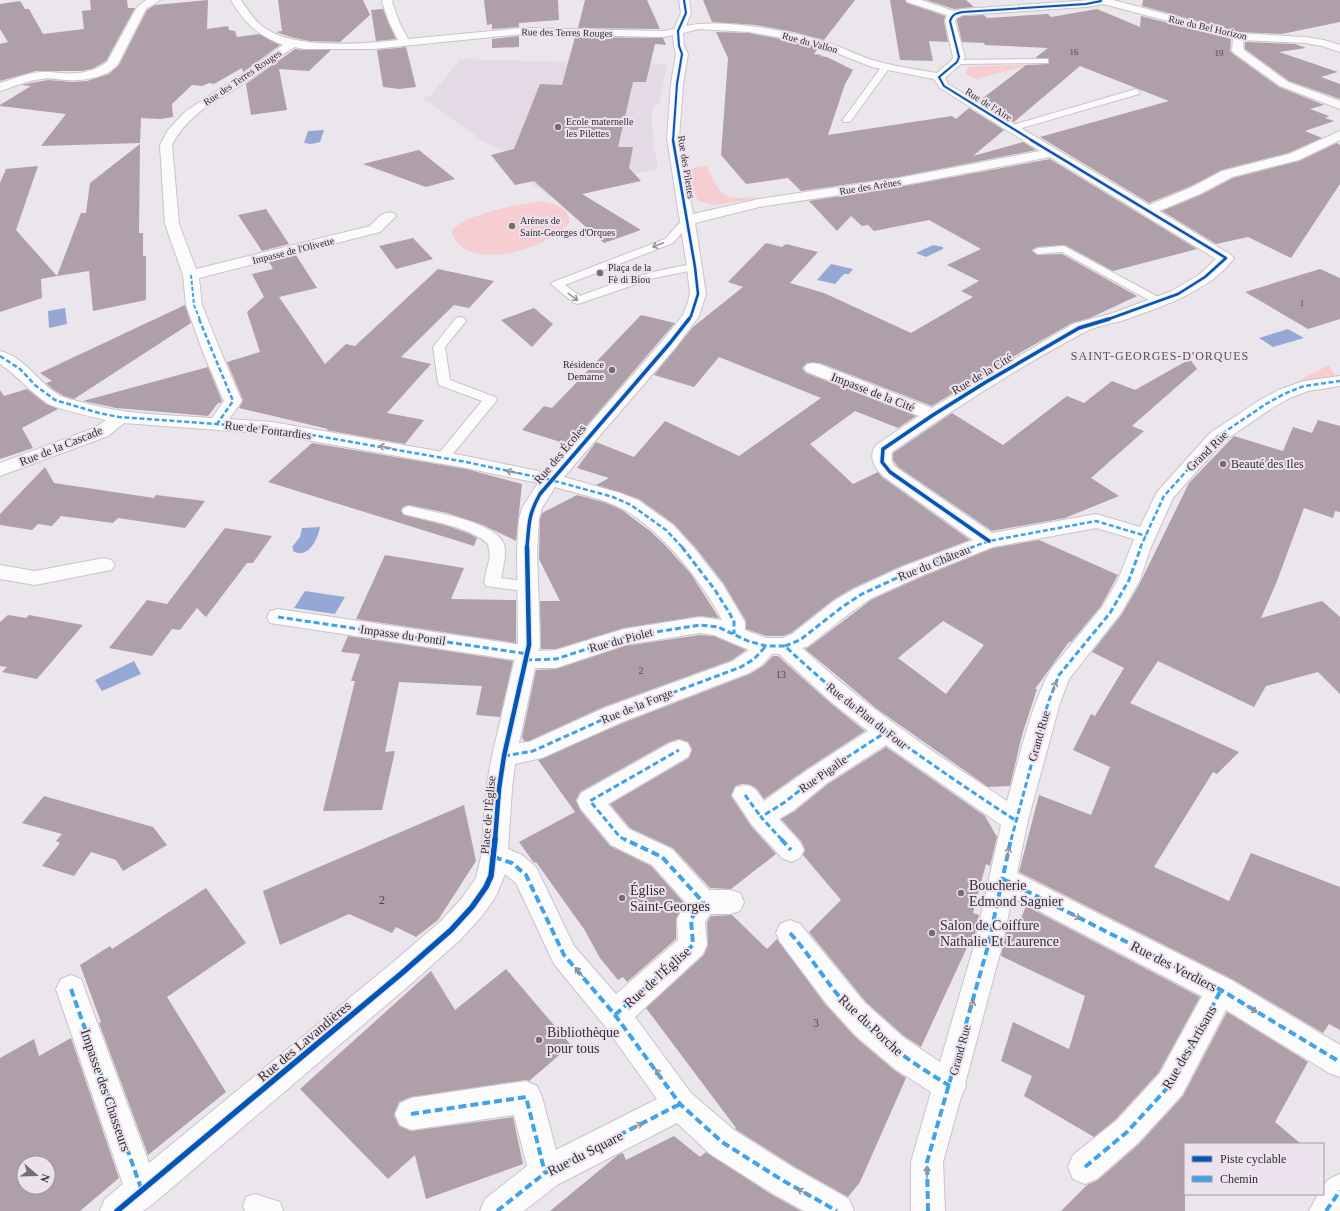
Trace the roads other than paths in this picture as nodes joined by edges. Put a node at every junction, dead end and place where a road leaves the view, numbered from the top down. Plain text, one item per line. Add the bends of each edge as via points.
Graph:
1 (155, 0) edge
2 (236, 0) edge
3 (684, 0) edge
4 (911, 0) edge
5 (1101, 0) edge
6 (387, 1) edge
7 (398, 1) edge
8 (953, 14) junction
9 (678, 32) junction
10 (1238, 36) junction
11 (405, 42) junction
12 (293, 44) junction
13 (1340, 49) edge
14 (1045, 61) dead end
15 (957, 62) junction
16 (886, 67) junction
17 (939, 76) junction
18 (0, 87) edge
19 (1136, 92) dead end
20 (1340, 105) edge
21 (847, 120) dead end
22 (1012, 128) junction
23 (1340, 135) edge
24 (1052, 153) junction
25 (1148, 211) junction
26 (389, 216) dead end
27 (688, 220) junction
28 (1038, 251) dead end
29 (1226, 258) joint
30 (695, 267) junction
31 (192, 275) junction
32 (1158, 301) junction
33 (460, 321) dead end
34 (0, 356) edge
35 (813, 368) dead end
36 (1340, 380) edge
37 (934, 415) junction
38 (119, 417) junction
39 (217, 424) junction
40 (442, 458) junction
41 (0, 470) edge
42 (551, 480) junction
43 (409, 511) dead end
44 (1146, 536) junction
45 (989, 541) junction
46 (104, 564) dead end
47 (0, 572) edge
48 (529, 587) junction
49 (278, 617) dead end
50 (726, 630) junction
51 (775, 646) junction
52 (527, 657) junction
53 (886, 732) junction
54 (679, 750) dead end
55 (504, 756) junction
56 (745, 795) dead end
57 (761, 817) junction
58 (1015, 820) junction
59 (792, 850) dead end
60 (493, 866) junction
61 (1003, 879) junction
62 (703, 902) junction
63 (730, 902) dead end
64 (790, 934) dead end
65 (71, 989) dead end
66 (1221, 990) junction
67 (615, 1015) junction
68 (1340, 1062) edge
69 (950, 1086) junction
70 (686, 1110) junction
71 (411, 1114) dead end
72 (1085, 1167) dead end
73 (545, 1173) junction
74 (142, 1191) junction
75 (1340, 1192) edge
76 (118, 1211) edge
77 (497, 1211) edge
78 (837, 1211) edge
79 (928, 1211) edge
80 (1326, 1211) edge

1 - 18 street via 142,7 112,64 106,69 95,74 79,76 32,77
2 - 12 street via 259,29
3 - 9 street via 686,14
4 - 8 street
5 - 8 street via 1086,4 966,11
5 - 10 street, Rue du Bel Horizon
6 - 7 street
6 - 11 street via 394,22
8 - 15 street via 950,21 959,57
9 - 11 street, Rue des Terres Rouges via 652,34 522,31
9 - 16 street, Rue du Vallon via 699,26 768,32 823,44
9 - 27 street, Rue des Pilettes via 682,54 673,138
10 - 13 street, Rue du Bel Horizon via 1305,40
10 - 20 street via 1238,51 1274,78
11 - 12 street, Rue des Terres Rouges via 350,46
12 - 31 street, Rue des Terres Rouges via 277,52 250,74 208,100 169,137 166,145 170,215
14 - 15 lane
15 - 17 street
16 - 17 street, Rue du Vallon
16 - 21 lane
17 - 22 street, Rue de l'Aire via 944,86
19 - 22 lane
22 - 24 street, Rue de l'Aire
23 - 25 street via 1294,157 1227,174
24 - 25 street, Rue de l'Aire
24 - 27 street, Rue des Arènes via 899,182 759,203
25 - 29 street, Rue de l'Aire
26 - 31 street, Impasse de l'Olivette via 375,229
27 - 30 street, Rue des Écoles
27 -> 30 lane via 669,241 557,284 578,301 652,274
28 - 32 lane via 1064,248
29 - 32 street, Rue de la Cité via 1205,277 1178,294
30 - 42 street, Rue des Écoles via 698,294 691,316
31 - 39 street, Rue des Terres Rouges via 194,305 233,401
32 - 37 street, Rue de la Cité via 1079,328
33 - 40 lane via 439,347 444,382 490,400
34 - 38 street, Rue de Fontardies via 20,369 36,386 55,400
35 - 37 street, Impasse de la Cité
36 - 44 street, Grand Rue via 1304,386 1284,394 1217,438 1164,496
37 - 45 street, Rue de la Cité via 883,449 882,464
38 - 39 street, Rue de Fontardies
38 - 41 street, Rue de la Cascade via 101,432
40 -> 39 street, Rue de Fontardies via 272,428
42 -> 40 street, Rue de Fontardies
42 - 48 street, Rue des Écoles via 536,501 529,519
42 - 50 street, Rue de Fontardies via 631,504 666,530 714,590 734,622
43 - 48 lane via 482,531 495,542 498,554 492,582
44 - 45 street, Rue du Château via 1096,520
58 -> 44 street, Grand Rue via 1048,703 1059,675 1110,613 1129,580
45 - 51 street, Rue du Château via 862,594 800,640
46 - 47 street via 35,578
48 - 52 street, Rue des Écoles
49 - 52 street, Impasse du Pontil
50 - 51 street, Rue du Plan du Four via 748,641
50 - 52 street, Rue du Piolet via 700,625 624,637 556,659
51 - 53 street, Rue du Plan du Four
51 - 55 street, Rue de la Forge via 741,667 613,715 533,751
52 - 55 street, Rue des Écoles
53 - 57 street, Rue Pigalle
53 - 58 street, Rue du Plan du Four
54 - 62 street via 590,801 620,837 662,857
55 - 60 street, Place de l'Église
56 - 57 street
57 - 59 street
61 -> 58 street, Grand Rue
67 -> 60 street via 564,955 526,875 503,859
60 - 74 street, Rue des Lavandières via 472,907 451,930
61 -> 66 street, Rue des Verdiers
69 -> 61 street, Grand Rue via 988,946
62 - 63 street
62 - 67 street, Rue de l'Église via 691,919 693,944
64 - 69 street, Rue du Porche via 843,1001 879,1037 914,1065
65 - 74 street, Impasse des Chasseurs
66 -> 68 street, Rue des Verdiers
66 - 72 street, Rue des Artisans via 1171,1084 1127,1132
70 -> 67 street
79 -> 69 street, Grand Rue via 927,1162
73 -> 70 street, Rue du Square
78 -> 70 street via 722,1142
71 - 73 street via 526,1098
73 - 77 street, Rue du Square
74 - 76 street, Rue des Lavandières
75 - 80 street

